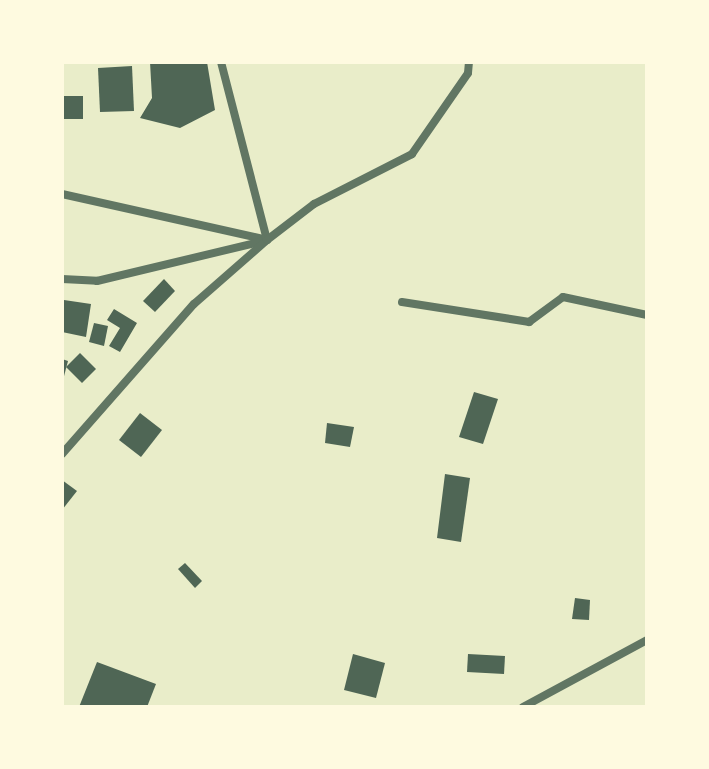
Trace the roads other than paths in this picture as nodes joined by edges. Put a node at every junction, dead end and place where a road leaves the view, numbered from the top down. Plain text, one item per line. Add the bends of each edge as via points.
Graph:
1 (221, 62) edge
2 (469, 62) edge
3 (62, 194) edge
4 (267, 240) junction
5 (62, 279) edge
6 (402, 302) dead end
7 (647, 315) edge
8 (62, 454) edge
9 (647, 640) edge
10 (523, 707) edge

1 - 4 street
2 - 4 street via 468,73 412,154 314,204
3 - 4 street
4 - 5 street via 97,281
4 - 8 street via 194,304
6 - 7 street via 529,322 563,297
9 - 10 street

